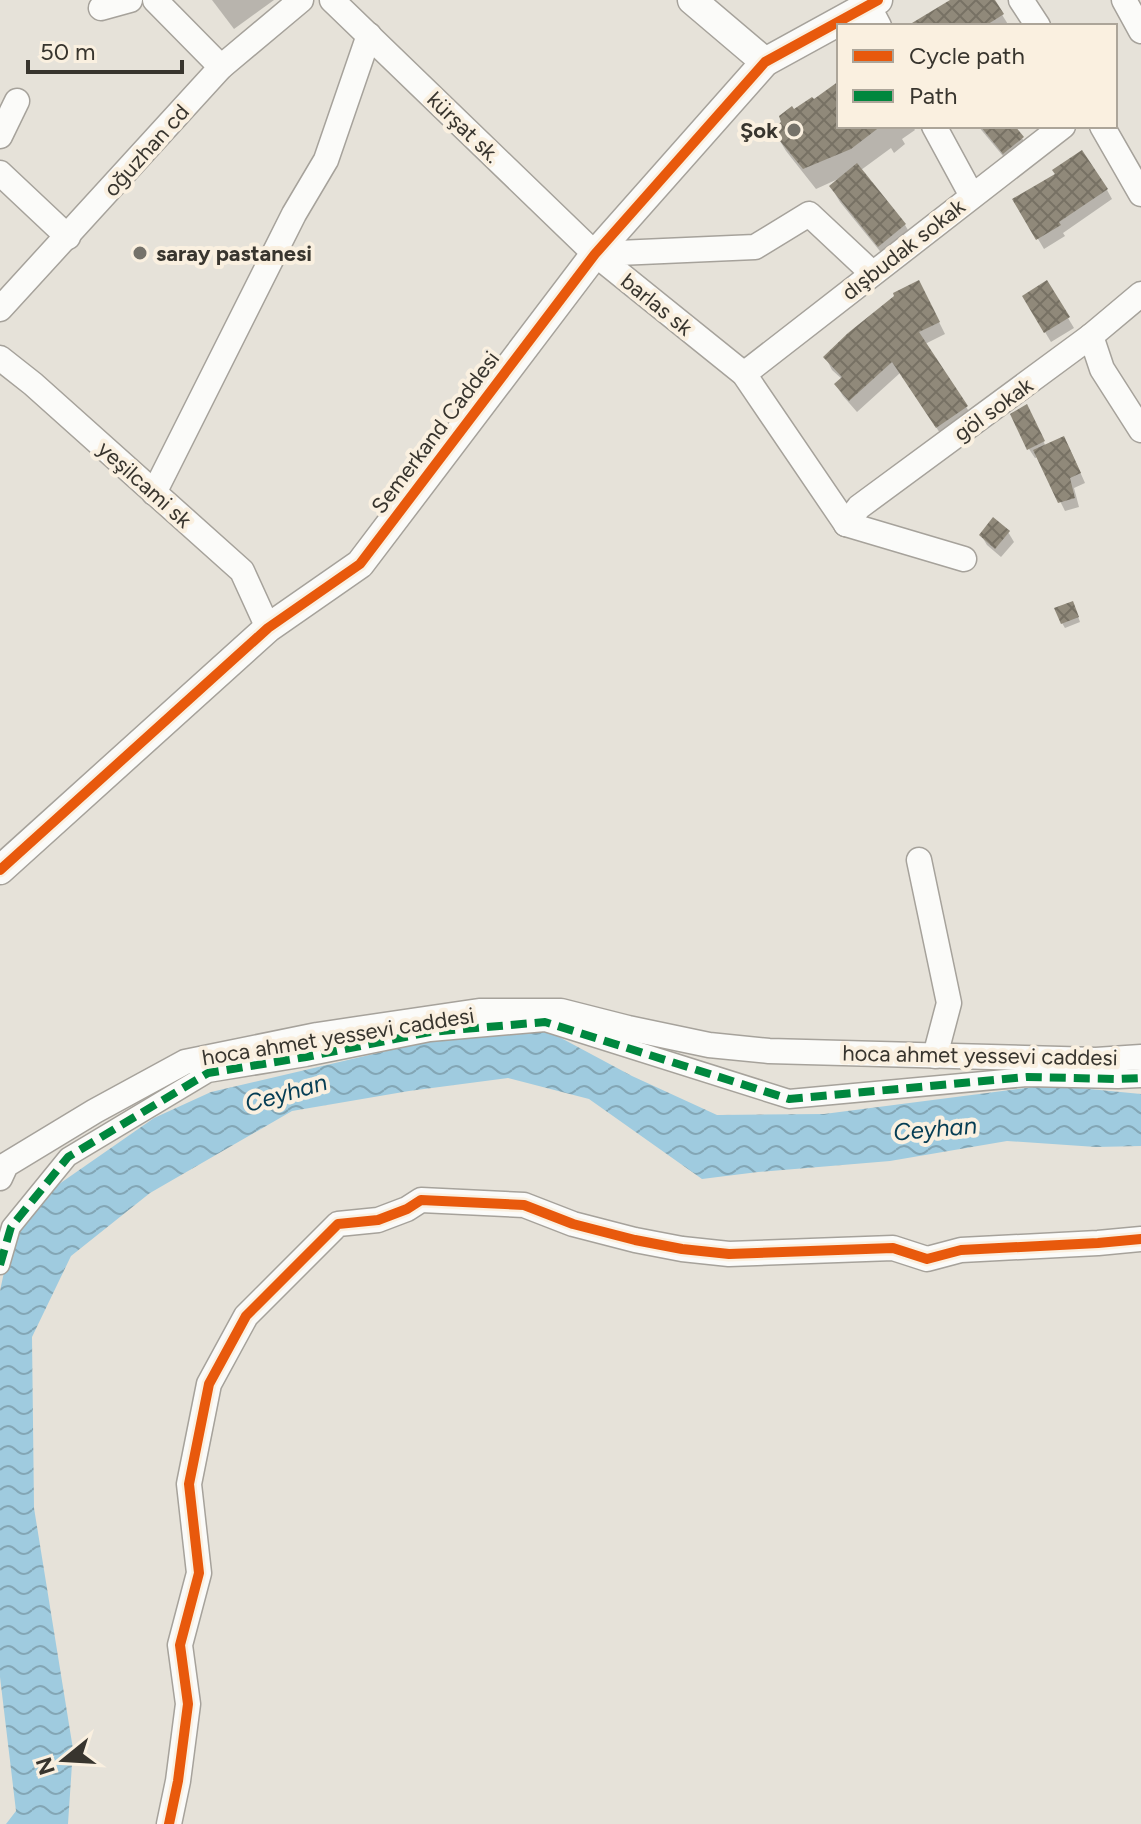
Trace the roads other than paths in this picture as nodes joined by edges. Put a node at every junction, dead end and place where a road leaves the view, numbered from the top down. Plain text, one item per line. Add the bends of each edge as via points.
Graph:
1 (130, 0) edge
2 (155, 0) edge
3 (301, 0) edge
4 (332, 0) edge
5 (692, 0) edge
6 (1021, 0) edge
7 (1124, 0) edge
8 (101, 8) dead end
9 (875, 10) edge
10 (845, 24) edge
11 (1037, 24) edge
12 (837, 28) edge
13 (1141, 31) edge
14 (369, 35) junction
15 (765, 62) junction
16 (221, 67) junction
17 (17, 101) dead end
18 (935, 128) edge
19 (1060, 128) edge
20 (1103, 128) edge
21 (0, 136) edge
22 (0, 173) edge
23 (1141, 194) edge
24 (972, 196) junction
25 (68, 237) junction
26 (595, 254) junction
27 (872, 273) junction
28 (1141, 294) edge
29 (0, 309) edge
30 (1091, 336) junction
31 (0, 358) edge
32 (744, 374) junction
33 (1141, 430) edge
34 (154, 493) junction
35 (846, 524) junction
36 (964, 559) dead end
37 (268, 628) junction
38 (919, 860) dead end
39 (0, 870) edge
40 (935, 1056) junction
41 (1141, 1057) edge
42 (1141, 1078) edge
43 (0, 1178) edge
44 (1141, 1239) edge
45 (0, 1265) edge
46 (169, 1824) edge

1 - 8 street
2 - 16 street
3 - 16 street, oğuzhan cd
4 - 14 street, kürşat sk.
5 - 15 street
6 - 11 street
7 - 13 street
9 - 10 street, Semerkand Caddesi
12 - 15 street, Semerkand Caddesi
14 - 26 street, kürşat sk.
14 - 34 street via 326,160
15 - 26 street, Semerkand Caddesi
16 - 25 street, oğuzhan cd
17 - 21 street
18 - 24 street
19 - 24 street, dışbudak sokak
20 - 23 street
22 - 25 street
24 - 27 street, dışbudak sokak
25 - 29 street, oğuzhan cd
26 - 27 street, barlas sk via 755,247 809,214
26 - 32 street, barlas sk
26 - 37 street, Semerkand Caddesi via 360,564
27 - 32 street, dışbudak sokak
28 - 30 street, göl sokak
30 - 33 street via 1102,369
30 - 35 street, göl sokak via 859,507
31 - 34 street, yeşilcami sk
32 - 35 street, barlas sk
34 - 37 street, yeşilcami sk via 242,571
35 - 36 street
37 - 39 street, Semerkand Caddesi
38 - 40 street via 949,1003
40 - 41 street, hoca ahmet yessevi caddesi
40 - 43 street, hoca ahmet yessevi caddesi via 769,1051 709,1045 561,1011 479,1011 317,1035 185,1062 6,1165
42 - 45 street via 1027,1077 789,1099 545,1022 430,1032 208,1073 68,1157 11,1227
44 - 46 street via 961,1250 927,1259 893,1248 729,1254 635,1240 524,1205 433,1200 421,1200 378,1220 338,1224 246,1316 209,1384 189,1484 199,1573 180,1645 188,1704

